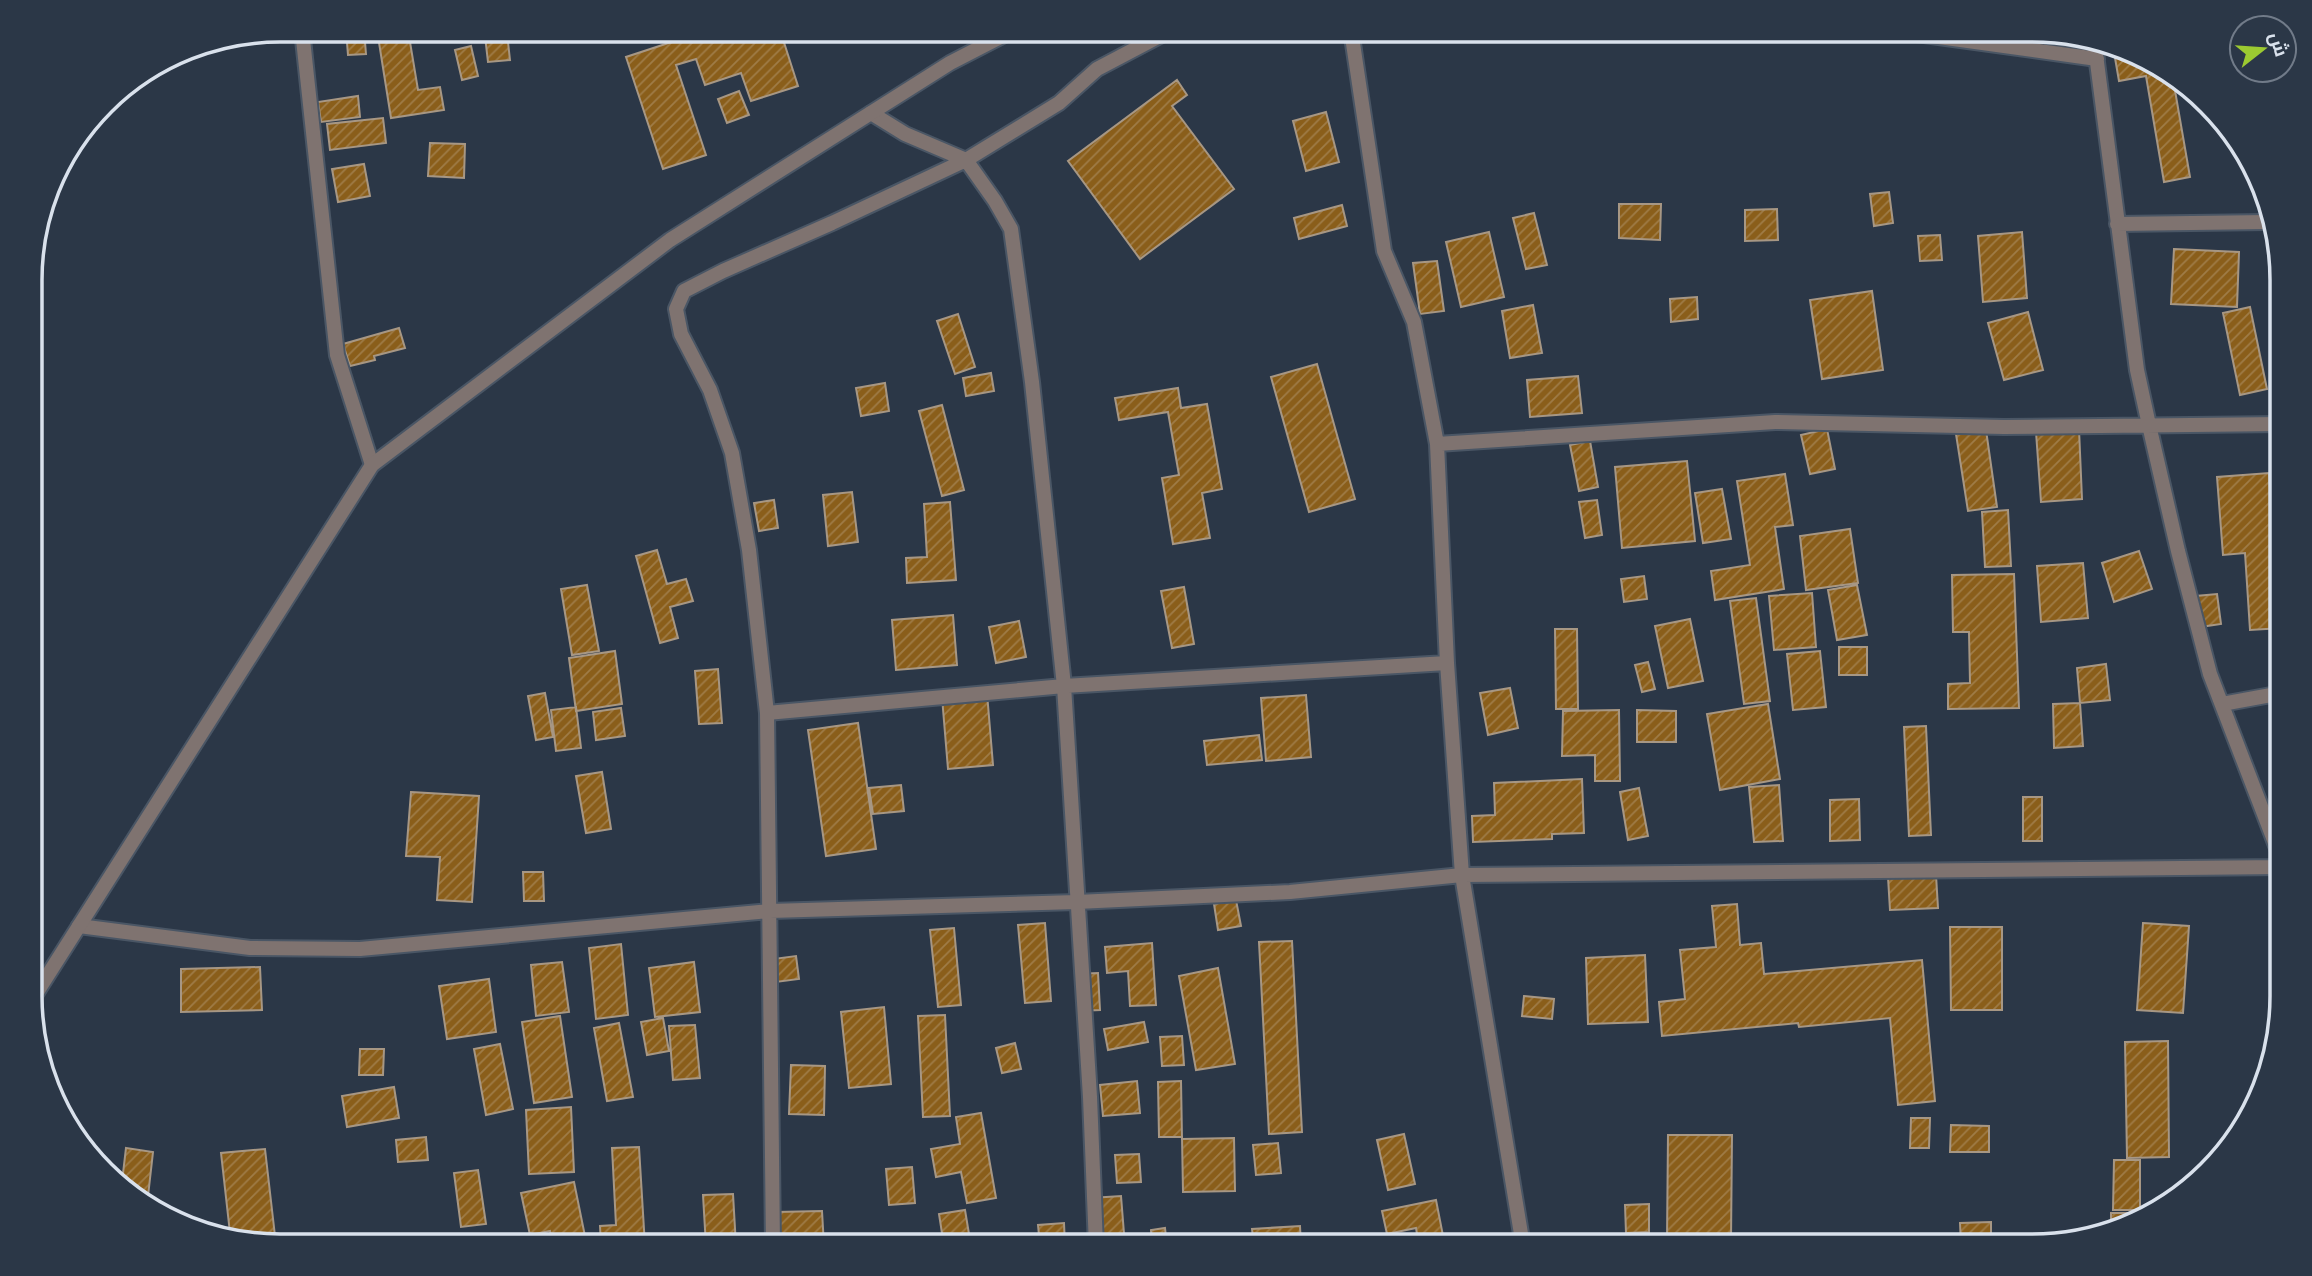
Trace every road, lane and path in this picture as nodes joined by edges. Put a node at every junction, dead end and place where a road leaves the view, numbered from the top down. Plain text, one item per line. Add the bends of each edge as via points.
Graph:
1 (303, 42) edge
2 (979, 42) edge
3 (1148, 42) edge
4 (1353, 42) edge
5 (1997, 42) edge
6 (2096, 53) edge
7 (871, 113) junction
8 (966, 160) junction
9 (2262, 222) edge
10 (2117, 224) junction
11 (2269, 424) edge
12 (2149, 425) junction
13 (1437, 444) junction
14 (372, 465) junction
15 (1447, 663) junction
16 (1064, 686) junction
17 (2269, 695) edge
18 (2222, 704) junction
19 (767, 713) junction
20 (2269, 827) edge
21 (2269, 867) edge
22 (1462, 875) junction
23 (1077, 902) junction
24 (770, 911) junction
25 (79, 926) junction
26 (42, 984) edge
27 (1521, 1233) edge
28 (774, 1234) edge
29 (1095, 1234) edge

1 - 14 street via 337,355
2 - 7 street
3 - 8 street via 1097,69 1059,103
4 - 13 street via 1384,251 1413,322
5 - 6 street
6 - 10 street
7 - 8 street via 905,134
7 - 14 street via 670,240
8 - 16 street via 1011,229
8 - 19 street via 684,291 676,309 681,334 710,390 732,453 749,550
9 - 10 street
10 - 12 street
11 - 12 street
12 - 13 street via 2004,428 1776,422
12 - 18 street via 2197,625
13 - 15 street
14 - 25 street
15 - 16 street
15 - 22 street
16 - 19 street
16 - 23 street
17 - 18 street
18 - 20 street
19 - 24 street
21 - 22 street
22 - 23 street via 1290,891
22 - 27 street
23 - 24 street
23 - 29 street
24 - 25 street via 360,949 250,948
24 - 28 street
25 - 26 street

